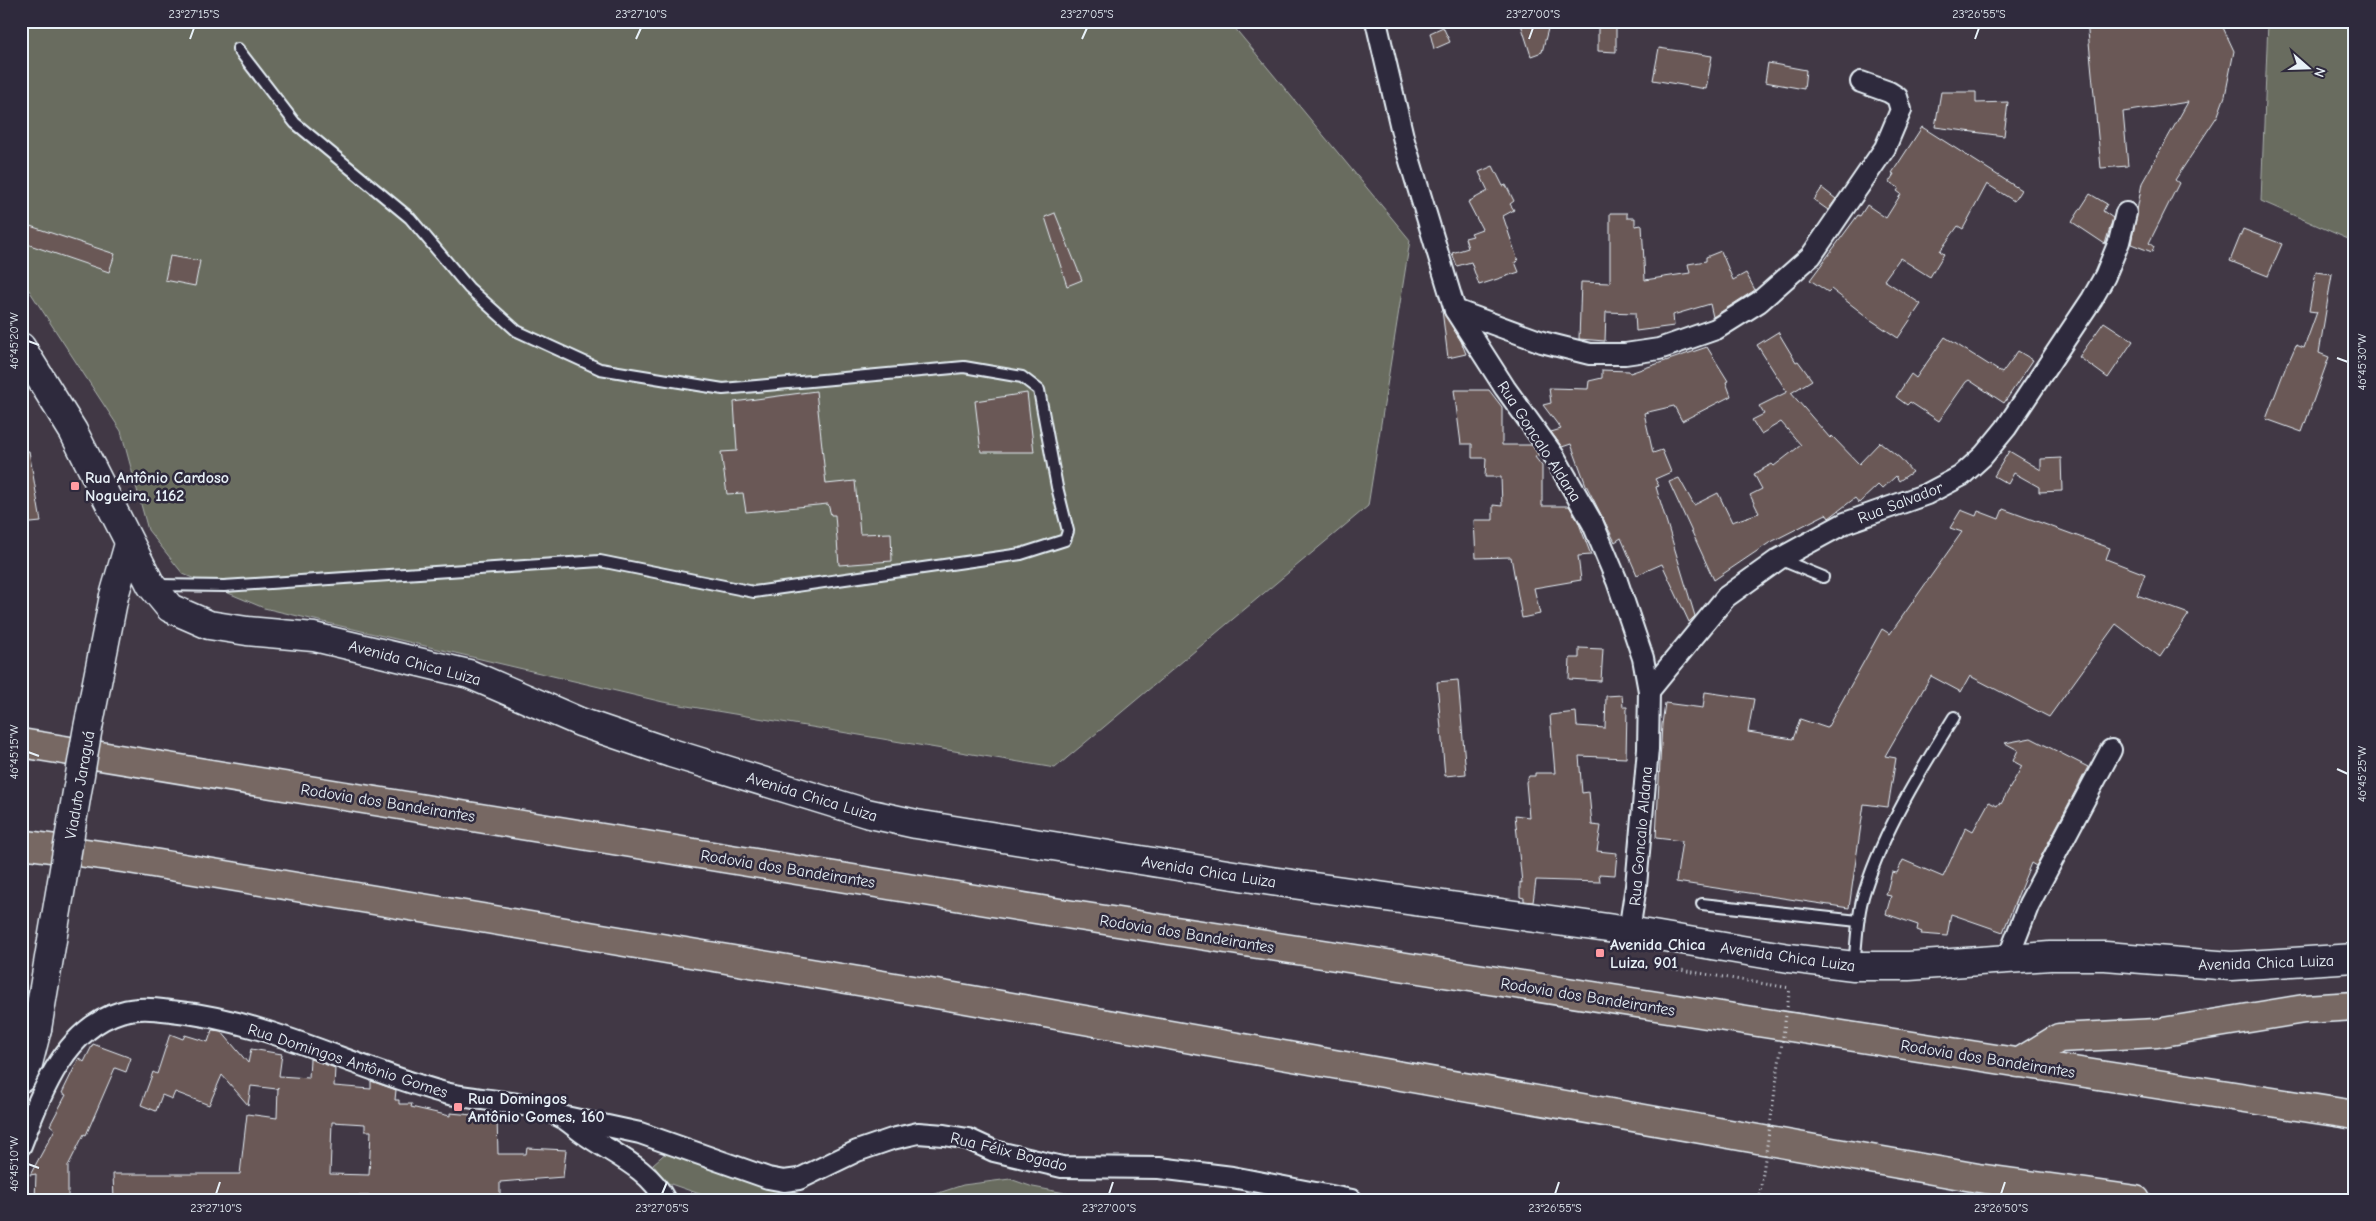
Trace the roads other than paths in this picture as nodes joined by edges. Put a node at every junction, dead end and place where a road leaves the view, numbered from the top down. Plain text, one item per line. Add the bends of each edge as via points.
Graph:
1 (1376, 21) edge
2 (238, 48) dead end
3 (1861, 82) dead end
4 (2126, 213) dead end
5 (1455, 310) junction
6 (21, 347) edge
7 (30, 373) edge
8 (129, 544) junction
9 (1779, 559) junction
10 (1823, 578) dead end
11 (151, 585) junction
12 (1649, 691) junction
13 (1954, 717) dead end
14 (21, 743) edge
15 (2111, 750) dead end
16 (21, 844) edge
17 (1702, 904) dead end
18 (1858, 921) junction
19 (1629, 931) junction
20 (2008, 958) junction
21 (2355, 958) edge
22 (1854, 966) junction
23 (2355, 1006) edge
24 (2018, 1063) junction
25 (55, 1070) junction
26 (25, 1071) edge
27 (2355, 1115) edge
28 (561, 1116) junction
29 (21, 1144) edge
30 (665, 1200) edge
31 (1352, 1200) edge
32 (2136, 1200) edge

1 - 5 street, Rua Goncalo Aldana via 1404,142
2 - 11 lane via 295,123 410,218 469,288 517,331 600,369 723,389 964,367 1022,377 1038,390 1056,487 1068,531 1065,540 1020,554 754,592 600,561 224,586
3 - 5 street via 1897,97 1901,110 1885,148 1811,256 1759,302 1716,329 1659,349 1625,354 1590,354 1542,342
4 - 9 street, Rua Salvador via 2119,242 2092,299 2006,428 1983,456 1961,476 1927,494 1845,523
5 - 12 street, Rua Goncalo Aldana via 1554,456 1593,524 1620,590
6 - 7 main road, Avenida Chica Luiza
7 - 8 main road, Avenida Chica Luiza via 73,431
8 - 11 main road, Avenida Chica Luiza
8 - 26 main road, Viaduto Jaraguá, bridge via 114,596 87,733 37,1029
9 - 10 lane
9 - 12 street, Rua Salvador via 1726,598
11 - 19 main road, Avenida Chica Luiza via 170,608 210,625 314,637 469,674 580,722 884,818 1272,881
12 - 19 street, Rua Goncalo Aldana via 1648,749
13 - 18 lane via 1915,781 1886,841 1865,890
14 - 24 highway, Rodovia dos Bandeirantes via 1060,913
15 - 20 street via 2029,904
16 - 32 highway via 129,859 956,997 1978,1178
17 - 18 lane
18 - 22 lane
19 - 22 main road, Avenida Chica Luiza
20 - 21 main road, Avenida Chica Luiza via 2105,956 2231,966
20 - 22 main road, Avenida Chica Luiza via 1909,966
23 - 24 highway via 2304,1009 2157,1033 2059,1038
24 - 27 highway, Rodovia dos Bandeirantes
25 - 26 street
25 - 28 street, Rua Domingos Antônio Gomes via 73,1044 102,1019 145,1008 220,1018 442,1092
25 - 29 street, Rua Domingos Antônio Gomes
28 - 30 street, Rua Domingos Antônio Gomes via 645,1174
28 - 31 street, Rua Félix Bogado via 640,1133 784,1181 799,1179 858,1151 918,1133 968,1139 994,1151 1062,1167 1159,1168 1232,1177

